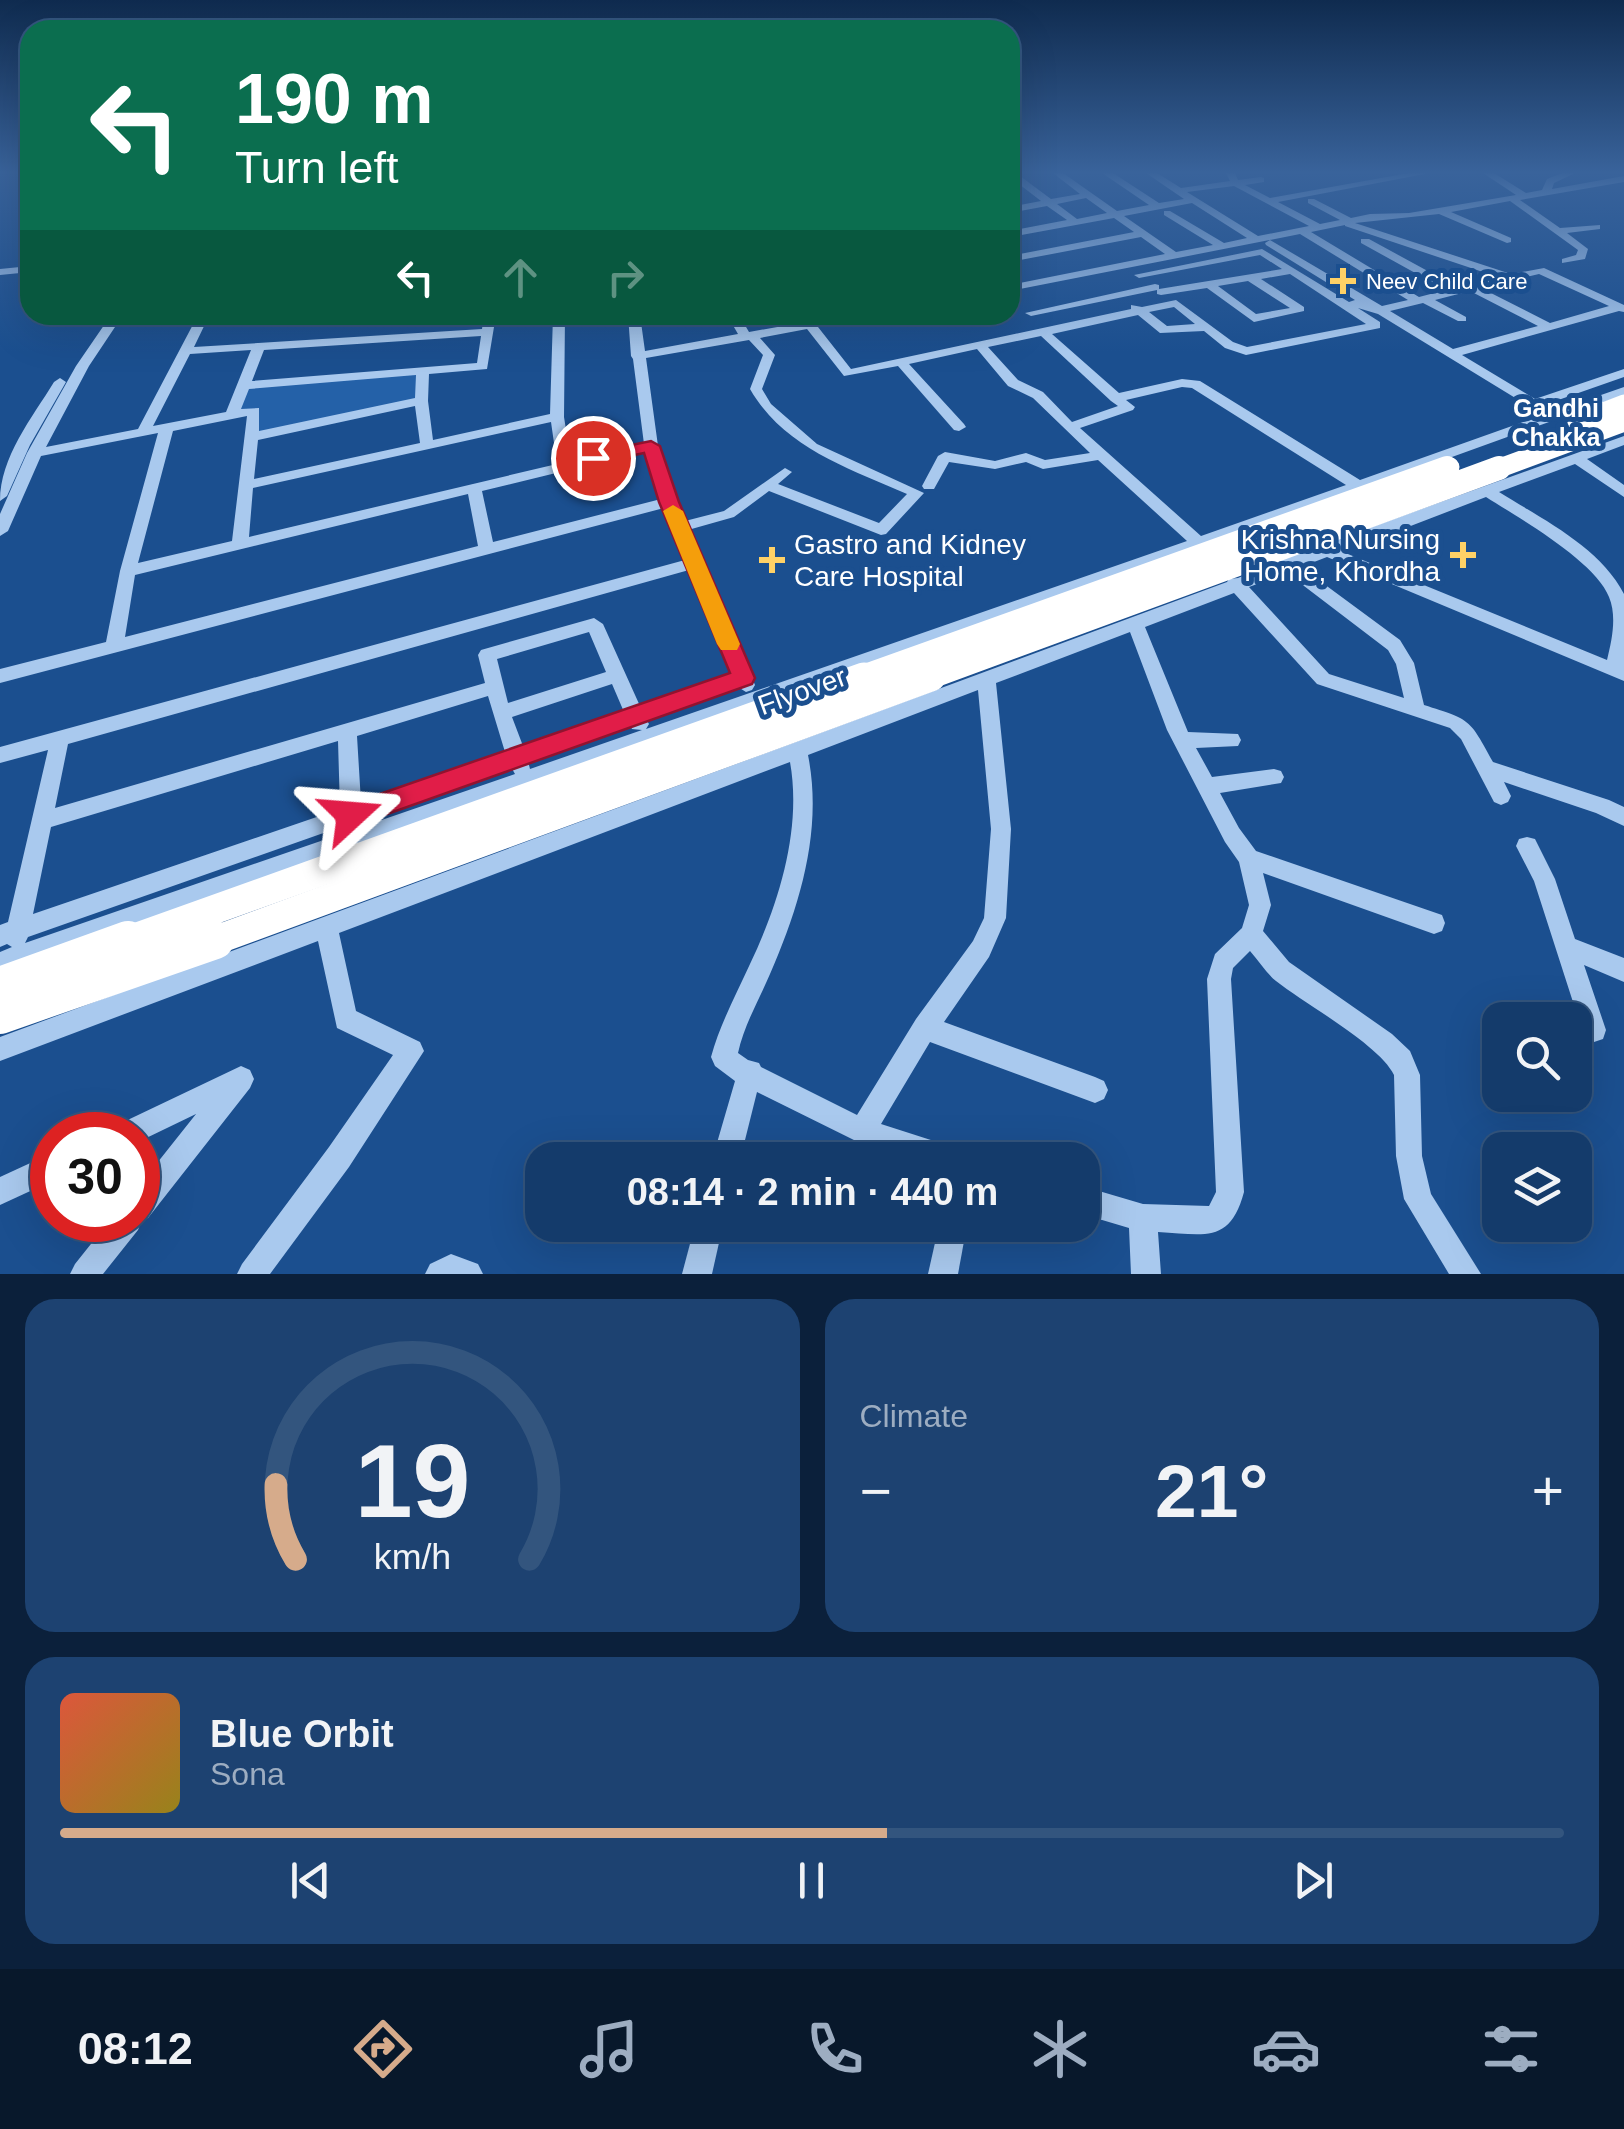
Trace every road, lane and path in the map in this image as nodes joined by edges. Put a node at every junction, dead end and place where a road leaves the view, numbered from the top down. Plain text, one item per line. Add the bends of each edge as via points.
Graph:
1 (1199, 232) edge
2 (1249, 232) edge
3 (1249, 232) edge
4 (1288, 232) edge
5 (1305, 232) edge
6 (1379, 232) edge
7 (1490, 232) edge
8 (1562, 232) edge
9 (1142, 234) joint
10 (1390, 236) junction
11 (1258, 238) junction
12 (1507, 240) dead end
13 (1365, 242) junction
14 (1221, 246) junction
15 (1332, 248) junction
16 (1174, 255) junction
17 (1020, 256) edge
18 (1566, 261) dead end
19 (1301, 274) junction
20 (1077, 275) junction
21 (1509, 277) junction
22 (1251, 278) junction
23 (1210, 285) junction
24 (1020, 286) edge
25 (1471, 287) junction
26 (1158, 290) junction
27 (1456, 291) junction
28 (1113, 295) junction
29 (1421, 300) junction
30 (1176, 302) junction
31 (1622, 308) edge
32 (1139, 310) junction
33 (1376, 311) junction
34 (1030, 313) dead end
35 (1462, 319) dead end
36 (98, 325) edge
37 (109, 325) edge
38 (199, 325) edge
39 (488, 325) edge
40 (559, 325) edge
41 (635, 325) edge
42 (740, 325) edge
43 (793, 325) edge
44 (813, 325) edge
45 (1206, 327) junction
46 (1549, 327) junction
47 (487, 332) junction
48 (1043, 332) junction
49 (748, 336) junction
50 (259, 346) junction
51 (980, 346) junction
52 (186, 351) junction
53 (1450, 354) junction
54 (637, 356) junction
55 (901, 362) junction
56 (423, 371) junction
57 (1624, 372) edge
58 (243, 386) junction
59 (1624, 391) edge
60 (1116, 398) junction
61 (420, 401) junction
62 (1533, 404) junction
63 (1624, 404) edge
64 (232, 414) junction
65 (1550, 414) junction
66 (557, 417) junction
67 (958, 426) dead end
68 (1070, 426) junction
69 (167, 427) junction
70 (143, 432) junction
71 (1616, 434) edge
72 (252, 436) junction
73 (1624, 440) edge
74 (427, 445) junction
75 (651, 446) junction
76 (34, 453) junction
77 (1101, 455) junction
78 (1575, 457) junction
79 (564, 464) junction
80 (785, 472) dead end
81 (246, 485) junction
82 (1358, 485) junction
83 (474, 486) junction
84 (768, 486) junction
85 (929, 486) dead end
86 (1486, 491) junction
87 (1624, 492) edge
88 (0, 496) edge
89 (669, 502) junction
90 (680, 528) junction
91 (0, 531) edge
92 (1198, 542) junction
93 (240, 544) junction
94 (487, 550) junction
95 (1329, 552) junction
96 (695, 563) junction
97 (1286, 564) junction
98 (128, 571) junction
99 (1616, 582) edge
100 (1234, 583) junction
101 (1134, 621) junction
102 (114, 647) junction
103 (1619, 672) edge
104 (0, 676) edge
105 (616, 676) junction
106 (986, 677) junction
107 (743, 678) junction
108 (495, 687) junction
109 (752, 699) junction
110 (1415, 707) junction
111 (501, 713) junction
112 (634, 715) junction
113 (347, 731) junction
114 (645, 737) junction
115 (60, 738) junction
116 (1182, 740) junction
117 (1231, 740) dead end
118 (798, 748) junction
119 (0, 755) edge
120 (521, 768) junction
121 (1486, 768) junction
122 (1274, 777) dead end
123 (1206, 786) junction
124 (1500, 796) dead end
125 (351, 815) junction
126 (1624, 818) edge
127 (42, 821) junction
128 (1527, 846) dead end
129 (1249, 858) junction
130 (1434, 922) dead end
131 (326, 927) junction
132 (9, 933) edge
133 (1251, 934) junction
134 (1566, 946) junction
135 (6, 960) edge
136 (1624, 970) edge
137 (0, 986) edge
138 (0, 1015) edge
139 (926, 1028) junction
140 (1594, 1030) dead end
141 (0, 1049) edge
142 (750, 1072) junction
143 (1095, 1090) dead end
144 (160, 1118) edge
145 (862, 1131) junction
146 (731, 1142) edge
147 (896, 1142) edge
148 (30, 1177) edge
149 (160, 1181) edge
150 (0, 1191) edge
151 (1100, 1205) edge
152 (1143, 1218) junction
153 (110, 1242) edge
154 (705, 1242) edge
155 (950, 1242) edge
156 (85, 1274) edge
157 (252, 1274) edge
158 (440, 1274) edge
159 (468, 1274) edge
160 (698, 1274) edge
161 (943, 1274) edge
162 (1146, 1274) edge
163 (1466, 1274) edge

1 - 14 street
2 - 11 street
3 - 11 street
4 - 11 street
5 - 15 street
6 - 10 street
7 - 12 street
8 - 18 street via 1583,249
9 - 16 street
9 - 17 street
10 - 13 street
10 - 21 street
11 - 14 street
11 - 19 street
11 - 33 street
13 - 15 street
13 - 27 street
14 - 16 street
15 - 29 street
16 - 20 street
19 - 22 street
19 - 26 street via 1262,252 1140,276
19 - 33 street
19 - 45 street via 1376,324 1246,351
20 - 24 street
20 - 28 street
21 - 25 street
21 - 31 street via 1540,270
22 - 23 street
22 - 23 street via 1300,309 1254,318
23 - 26 street
25 - 27 street
25 - 46 street
26 - 28 street
26 - 30 street
27 - 29 street
28 - 32 street
28 - 34 street
29 - 33 street
29 - 35 street
30 - 32 street
30 - 45 street
31 - 46 street
32 - 45 street via 1169,331
32 - 48 street
33 - 53 street
36 - 88 street via 43,409
37 - 76 street
38 - 52 street
39 - 47 street
40 - 66 street
41 - 54 street
42 - 49 street
43 - 49 street
44 - 55 street via 848,374
46 - 53 street
47 - 50 street
47 - 56 street via 483,366
48 - 51 street
48 - 60 street
49 - 54 street
49 - 84 street via 769,355 756,389 766,406 812,447 917,493 881,530
50 - 52 street
50 - 58 street
51 - 55 street
51 - 68 street
52 - 70 street
53 - 62 street
54 - 75 street
55 - 67 street
56 - 58 street
56 - 61 street
57 - 62 street
58 - 64 street
59 - 65 street
60 - 68 street via 1128,407
60 - 82 street via 1195,384
61 - 72 street
61 - 74 street
62 - 65 street
63 - 137 highway, Flyover, bridge
64 - 69 street
64 - 72 street via 254,410
65 - 71 street
65 - 82 street
66 - 74 street
66 - 79 street
68 - 77 street
69 - 70 street
69 - 98 street
70 - 76 street
71 - 73 street
71 - 78 street
71 - 138 highway, Flyover, bridge
72 - 81 street
74 - 81 street
75 - 79 street
75 - 89 street
76 - 91 street
77 - 85 street via 1044,465 1026,457 1007,466 945,456
77 - 92 street
78 - 86 street
78 - 87 street
79 - 83 street
80 - 84 street
81 - 93 street
82 - 92 street
83 - 93 street
83 - 94 street
84 - 90 street via 729,514
86 - 95 street
86 - 99 street
89 - 90 street
89 - 94 street
90 - 96 street
92 - 109 street
93 - 98 street
94 - 102 street
95 - 97 street
95 - 103 street
96 - 107 street
96 - 115 street
97 - 100 street
97 - 110 street via 1394,645
98 - 102 street
99 - 103 street via 1623,634
100 - 101 street
100 - 110 street via 1323,679
101 - 106 street
101 - 116 street
102 - 104 street
105 - 108 street via 594,624 488,655
105 - 111 street
105 - 112 street
106 - 118 street
106 - 139 street via 1001,829 995,918
107 - 109 street
107 - 112 street
108 - 111 street
108 - 113 street
109 - 114 street
110 - 121 street via 1457,723
111 - 120 street
112 - 114 street
112 - 120 street
113 - 125 street
113 - 127 street
114 - 120 street
115 - 119 street
115 - 127 street
116 - 117 street
116 - 123 street
118 - 131 street
118 - 142 street via 804,802 797,859 724,1057
120 - 125 street
120 - 135 street
121 - 124 street
121 - 126 street
122 - 123 street
123 - 129 street
125 - 132 street
127 - 132 street
128 - 134 street
129 - 130 street
129 - 133 street via 1260,905
131 - 141 street
131 - 157 street via 346,1020 411,1051
132 - 135 street
133 - 152 street via 1223,962 1218,979 1226,1208 1209,1220
133 - 163 street via 1281,970 1401,1060 1418,1199
134 - 136 street
134 - 140 street
139 - 143 street
139 - 145 street
142 - 145 street
142 - 146 street
144 - 149 street via 241,1080
145 - 147 street
148 - 150 street
151 - 152 street
152 - 162 street
153 - 156 street
154 - 160 street
155 - 161 street
158 - 159 street via 451,1268

